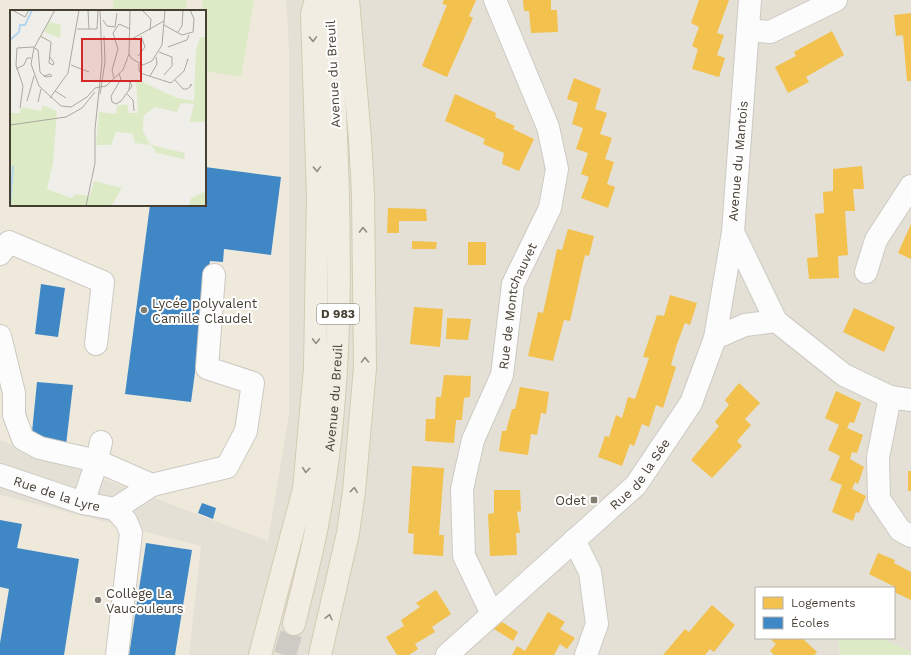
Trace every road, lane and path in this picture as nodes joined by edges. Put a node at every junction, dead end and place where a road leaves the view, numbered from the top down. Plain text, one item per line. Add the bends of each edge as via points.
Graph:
1 (316, 0) edge
2 (330, 0) edge
3 (348, 0) edge
4 (495, 0) edge
5 (750, 0) edge
6 (836, 0) edge
7 (749, 30) junction
8 (911, 186) edge
9 (733, 232) junction
10 (0, 254) edge
11 (866, 272) dead end
12 (214, 275) dead end
13 (776, 321) junction
14 (0, 336) edge
15 (715, 338) junction
16 (96, 344) dead end
17 (890, 397) junction
18 (911, 400) edge
19 (99, 451) junction
20 (0, 475) edge
21 (152, 485) junction
22 (84, 503) junction
23 (115, 509) junction
24 (911, 536) edge
25 (574, 540) junction
26 (492, 614) junction
27 (294, 624) tunnel mouth
28 (117, 655) edge
29 (260, 655) edge
30 (320, 655) edge
31 (447, 655) edge
32 (586, 655) edge

1 -> 29 main road via 312,14 318,195 315,368 304,489
2 - 27 main road, Avenue du Breuil / D 983 via 338,182 336,374 318,520
30 -> 3 main road via 349,526 365,368 361,147
4 - 26 street, Rue de Montchauvet via 548,127 557,169 550,208 514,284 502,375 472,440 462,489 464,556
5 - 7 street, Avenue du Mantois
6 - 7 street via 770,32
7 - 9 street, Avenue du Mantois
8 - 11 street via 876,240
9 - 13 street, Avenue du Mantois
9 - 15 street, Rue de la Sée
10 - 16 street via 9,242 103,282
12 - 21 street via 207,368 252,383 246,431 227,467
13 - 15 street via 745,325
13 - 17 street, Avenue du Mantois via 844,374
14 - 19 street via 14,393 14,415 23,439 40,448
15 - 25 street, Rue de la Sée via 690,404 636,485
17 - 18 street, Avenue du Mantois
17 - 24 street via 878,457 880,499 900,530
19 - 21 street
19 - 22 street
20 - 22 street, Rue de la Lyre
21 - 23 street
22 - 23 street, Rue de la Lyre
23 - 28 street via 126,521 131,533
25 - 26 street, Rue de la Sée
25 - 32 street via 590,572 597,624
26 - 31 street, Rue de la Sée

